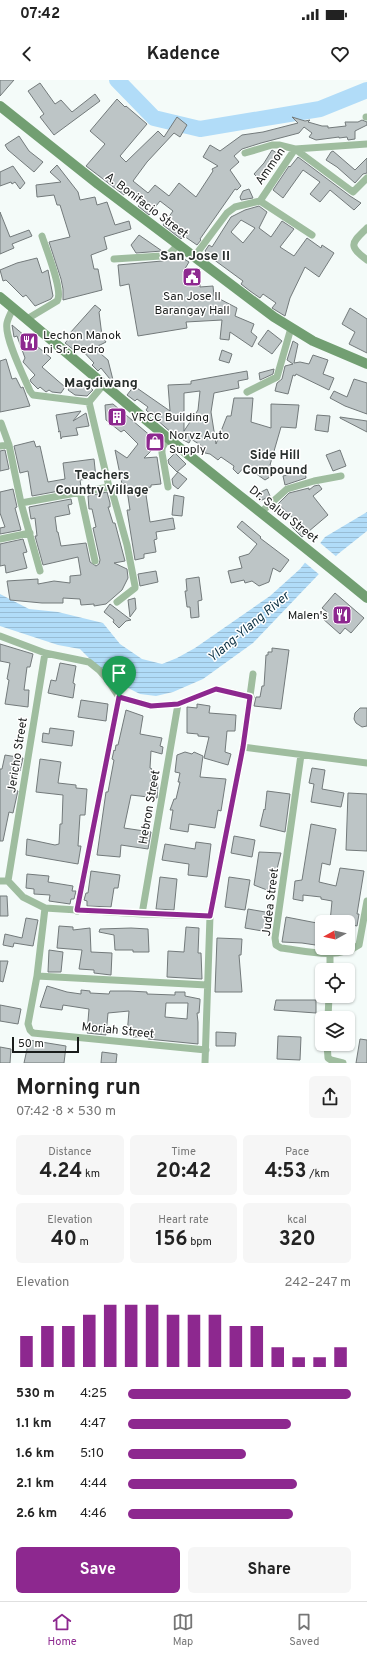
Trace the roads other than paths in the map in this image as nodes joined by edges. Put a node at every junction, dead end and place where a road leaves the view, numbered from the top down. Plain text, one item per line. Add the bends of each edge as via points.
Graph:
1 (0, 106) edge
2 (367, 144) edge
3 (295, 149) junction
4 (245, 153) dead end
5 (367, 178) edge
6 (260, 201) junction
7 (367, 228) edge
8 (312, 235) dead end
9 (42, 236) dead end
10 (178, 245) junction
11 (194, 257) junction
12 (114, 259) dead end
13 (367, 260) edge
14 (0, 297) edge
15 (13, 308) junction
16 (27, 319) junction
17 (291, 328) junction
18 (367, 364) edge
19 (104, 384) junction
20 (247, 392) dead end
21 (89, 402) junction
22 (1, 423) edge
23 (168, 438) junction
24 (8, 445) junction
25 (0, 446) edge
26 (341, 476) dead end
27 (109, 487) junction
28 (168, 487) dead end
29 (80, 492) junction
30 (21, 503) junction
31 (260, 513) junction
32 (30, 533) junction
33 (0, 539) edge
34 (95, 561) dead end
35 (40, 571) dead end
36 (367, 598) edge
37 (117, 602) dead end
38 (0, 636) edge
39 (45, 653) junction
40 (253, 674) dead end
41 (119, 697) junction
42 (250, 697) junction
43 (178, 704) junction
44 (243, 747) junction
45 (301, 755) junction
46 (367, 763) edge
47 (0, 881) edge
48 (8, 881) junction
49 (367, 901) edge
50 (45, 908) junction
51 (77, 910) junction
52 (142, 914) junction
53 (210, 916) junction
54 (355, 949) edge
55 (315, 952) edge
56 (37, 976) junction
57 (207, 985) junction
58 (206, 1050) junction
59 (328, 1051) edge
60 (205, 1063) edge
61 (343, 1063) edge

1 - 10 main road, A. Bonifacio Street
2 - 3 street, Ammon
3 - 4 street via 272,145
3 - 5 street via 353,192
3 - 6 street, Ammon
6 - 8 street
6 - 11 street, Ammon via 235,207 227,213
7 - 13 street via 355,239 354,246 356,252
9 - 16 street via 59,297 57,301
10 - 11 main road, A. Bonifacio Street
10 - 12 street via 169,254 162,256
11 - 17 main road, A. Bonifacio Street
14 - 15 main road, Dr. Salud Street
15 - 16 main road, Dr. Salud Street
15 - 21 street via 6,324 8,335 30,392 33,395
16 - 19 main road, Dr. Salud Street
17 - 18 main road, A. Bonifacio Street
17 - 20 street via 276,377
19 - 21 street
19 - 23 main road, Dr. Salud Street
21 - 27 street
22 - 24 street
23 - 28 street via 162,448
23 - 31 main road, Dr. Salud Street
24 - 25 street
24 - 30 street
26 - 31 street via 287,489
27 - 29 street
27 - 37 street via 127,545 135,586
29 - 30 street
29 - 34 street
30 - 32 street
31 - 36 main road, Dr. Salud Street
32 - 33 street
32 - 35 street
38 - 39 street
39 - 41 street via 89,662 107,679
39 - 48 street, Jericho Street
40 - 42 street
41 - 43 street via 151,706
41 - 51 street
42 - 43 street via 216,689
42 - 44 street
43 - 52 street, Hebron Street
44 - 45 street
44 - 53 street
45 - 46 street
45 - 55 street, Judea Street via 275,938 276,945 281,948
47 - 48 street
48 - 50 street via 23,897
49 - 54 street, Judea Street via 360,945
50 - 51 street
50 - 56 street
51 - 52 street
52 - 53 street
53 - 57 street
56 - 57 street
56 - 58 street, Moriah Street via 28,1024 33,1033
57 - 58 street
58 - 60 street
59 - 61 street via 328,1058

